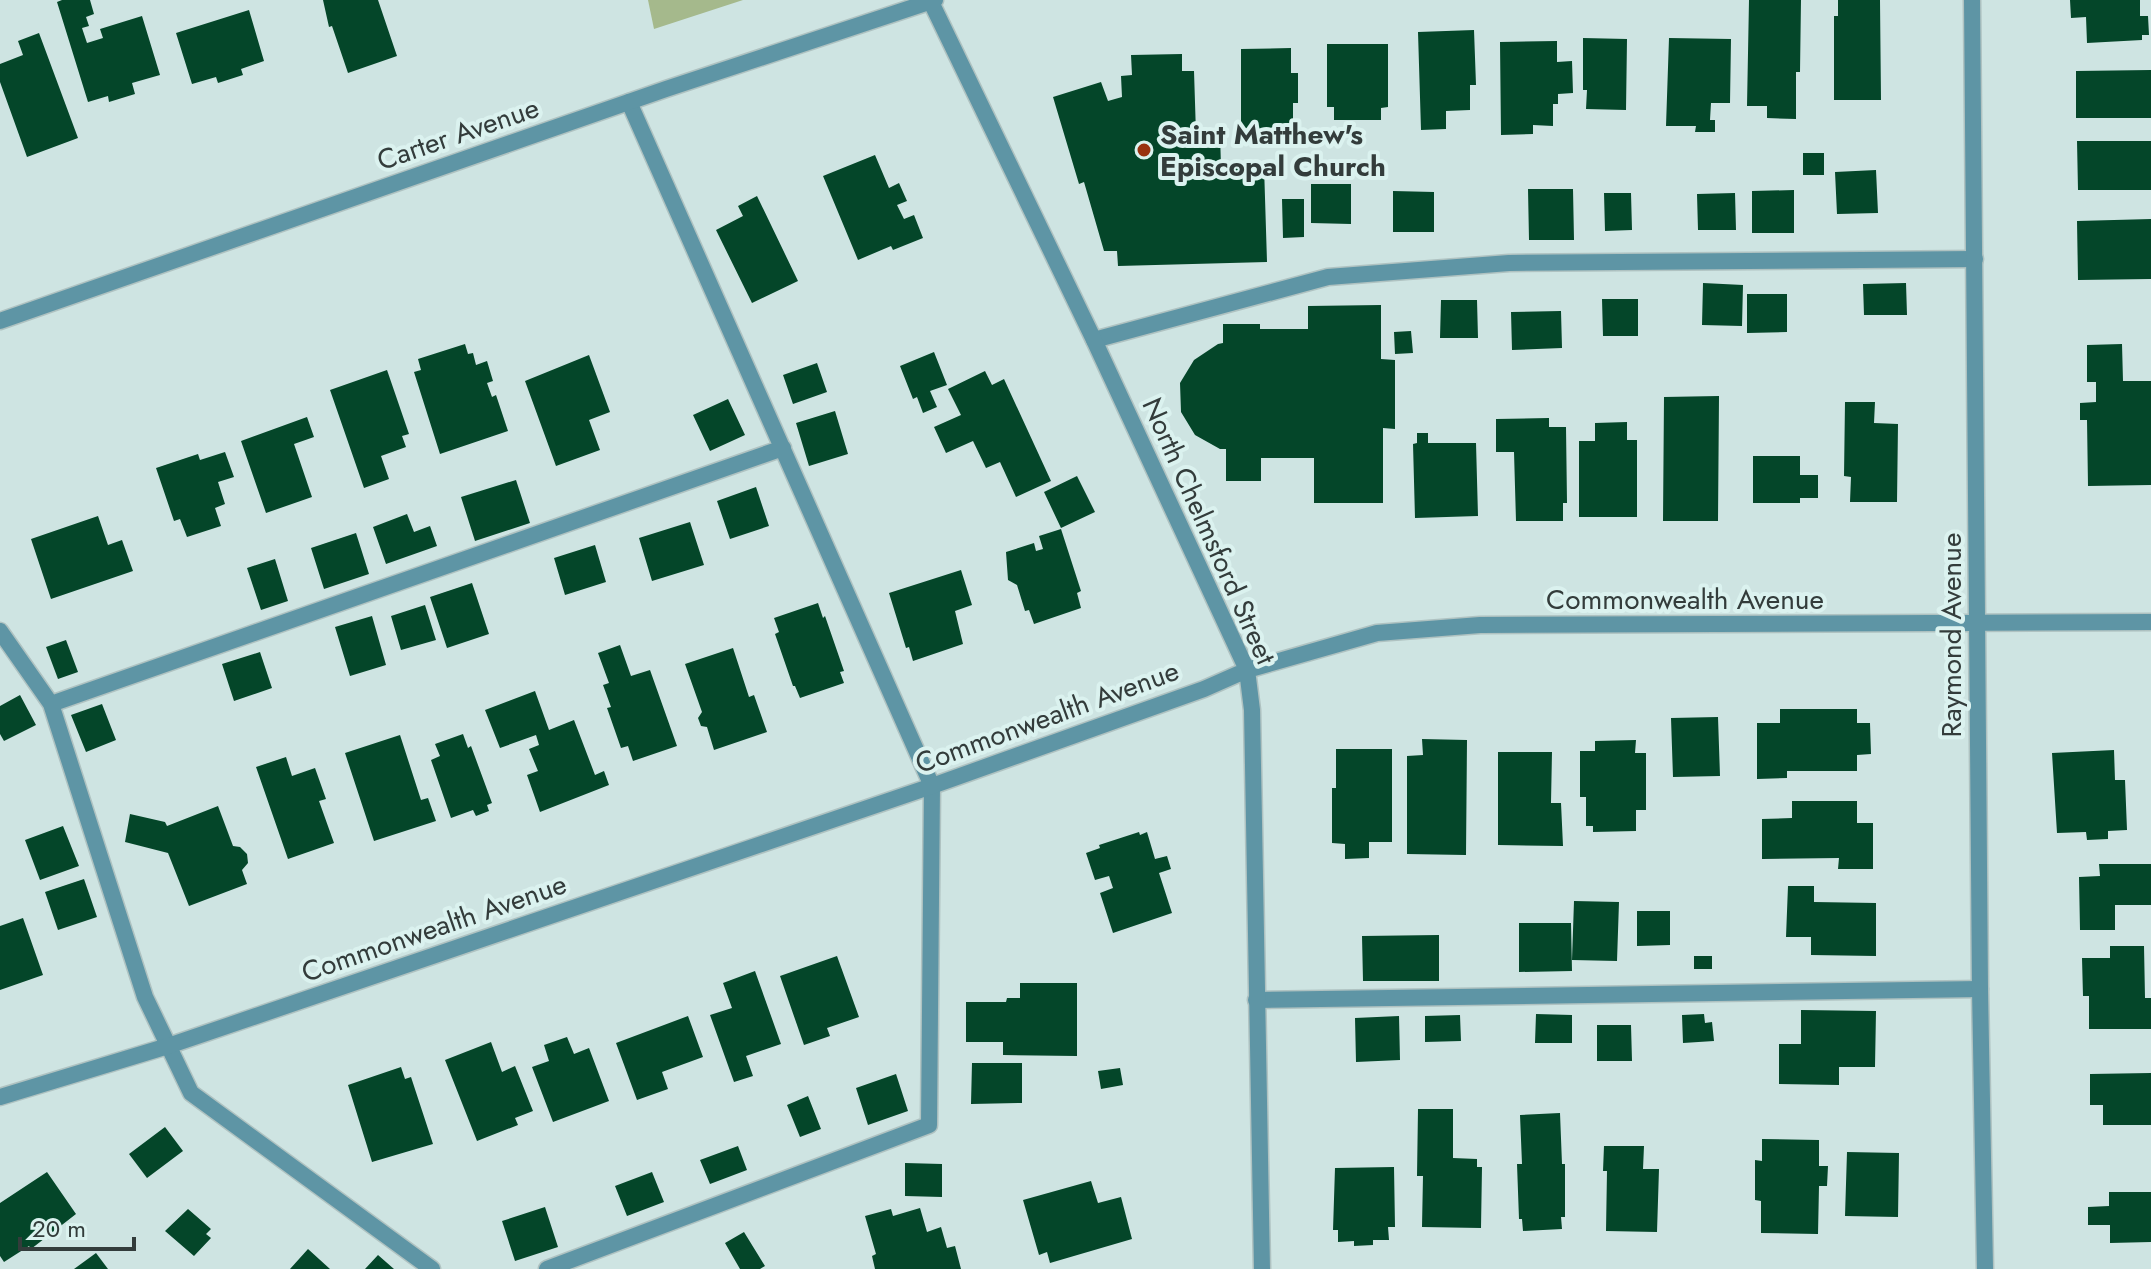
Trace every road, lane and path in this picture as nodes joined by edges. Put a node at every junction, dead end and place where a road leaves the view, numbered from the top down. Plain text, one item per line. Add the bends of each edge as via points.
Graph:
1 (1972, 0) edge
2 (933, 1) edge
3 (629, 102) junction
4 (1975, 259) junction
5 (0, 321) edge
6 (1094, 340) junction
7 (783, 448) junction
8 (2151, 622) edge
9 (1977, 624) junction
10 (0, 631) edge
11 (1247, 670) junction
12 (51, 704) junction
13 (932, 786) junction
14 (1980, 989) junction
15 (1256, 1000) junction
16 (168, 1046) junction
17 (0, 1097) edge
18 (432, 1269) edge
19 (547, 1269) edge
20 (1262, 1269) edge
21 (1985, 1269) edge

1 - 4 street, Raymond Avenue
2 - 3 street, Carter Avenue
2 - 6 street, North Chelmsford Street
3 - 5 street, Carter Avenue
3 - 7 street
4 - 6 street via 1509,263 1328,277
4 - 9 street, Raymond Avenue
6 - 11 street, North Chelmsford Street
7 - 12 street
7 - 13 street
8 - 9 street, Commonwealth Avenue
9 - 11 street, Commonwealth Avenue via 1480,625 1377,633
9 - 14 street, Raymond Avenue
10 - 12 street
11 - 13 street, Commonwealth Avenue
11 - 15 street, North Chelmsford Street
12 - 16 street via 145,997
13 - 16 street, Commonwealth Avenue
13 - 19 street via 929,1125
14 - 15 street
14 - 21 street, Raymond Avenue
15 - 20 street, North Chelmsford Street
16 - 17 street, Commonwealth Avenue
16 - 18 street via 191,1093

